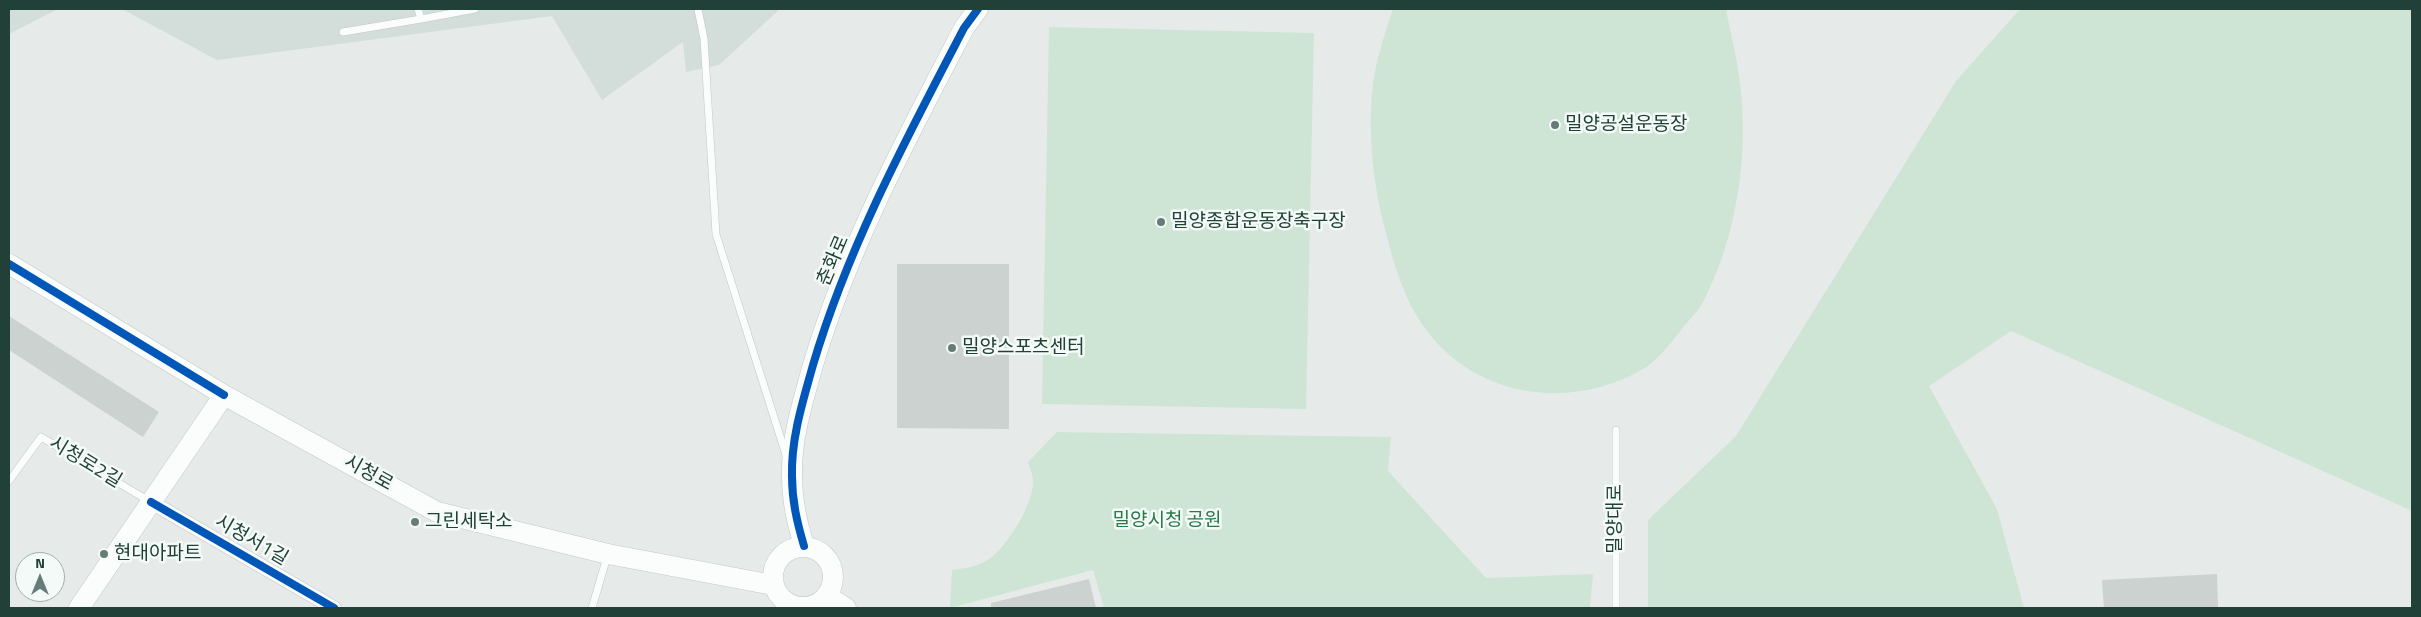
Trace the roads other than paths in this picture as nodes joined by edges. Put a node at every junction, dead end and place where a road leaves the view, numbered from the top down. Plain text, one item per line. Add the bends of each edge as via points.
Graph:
1 (418, 9) edge
2 (475, 9) edge
3 (698, 9) edge
4 (978, 9) edge
5 (420, 20) junction
6 (343, 32) dead end
7 (9, 264) edge
8 (224, 395) junction
9 (1616, 430) dead end
10 (792, 474) junction
11 (9, 481) edge
12 (151, 502) junction
13 (804, 546) junction
14 (608, 554) junction
15 (773, 585) junction
16 (827, 596) junction
17 (79, 608) edge
18 (334, 608) edge
19 (592, 608) edge
20 (846, 608) edge
21 (1616, 608) edge

1 - 5 lane
2 - 5 lane
3 - 10 lane via 704,39 716,234
4 - 10 main road, 춘화로 via 964,28 889,171 827,317 799,412
5 - 6 lane
7 - 8 main road, 시청로
8 - 12 main road
8 - 14 main road, 시청로 via 437,512
9 - 21 lane, 밀양대로
10 - 13 main road, 춘화로 via 794,513
11 - 12 lane, 시청로2길 via 40,437
12 - 17 main road
12 - 18 street, 시청서1길
13 - 15 main road via 786,551 779,558 772,575
13 - 16 main road via 822,553 832,569 833,578
14 - 15 main road, 시청로
14 - 19 lane
15 - 16 main road via 784,600 801,607 811,606
16 - 20 main road

